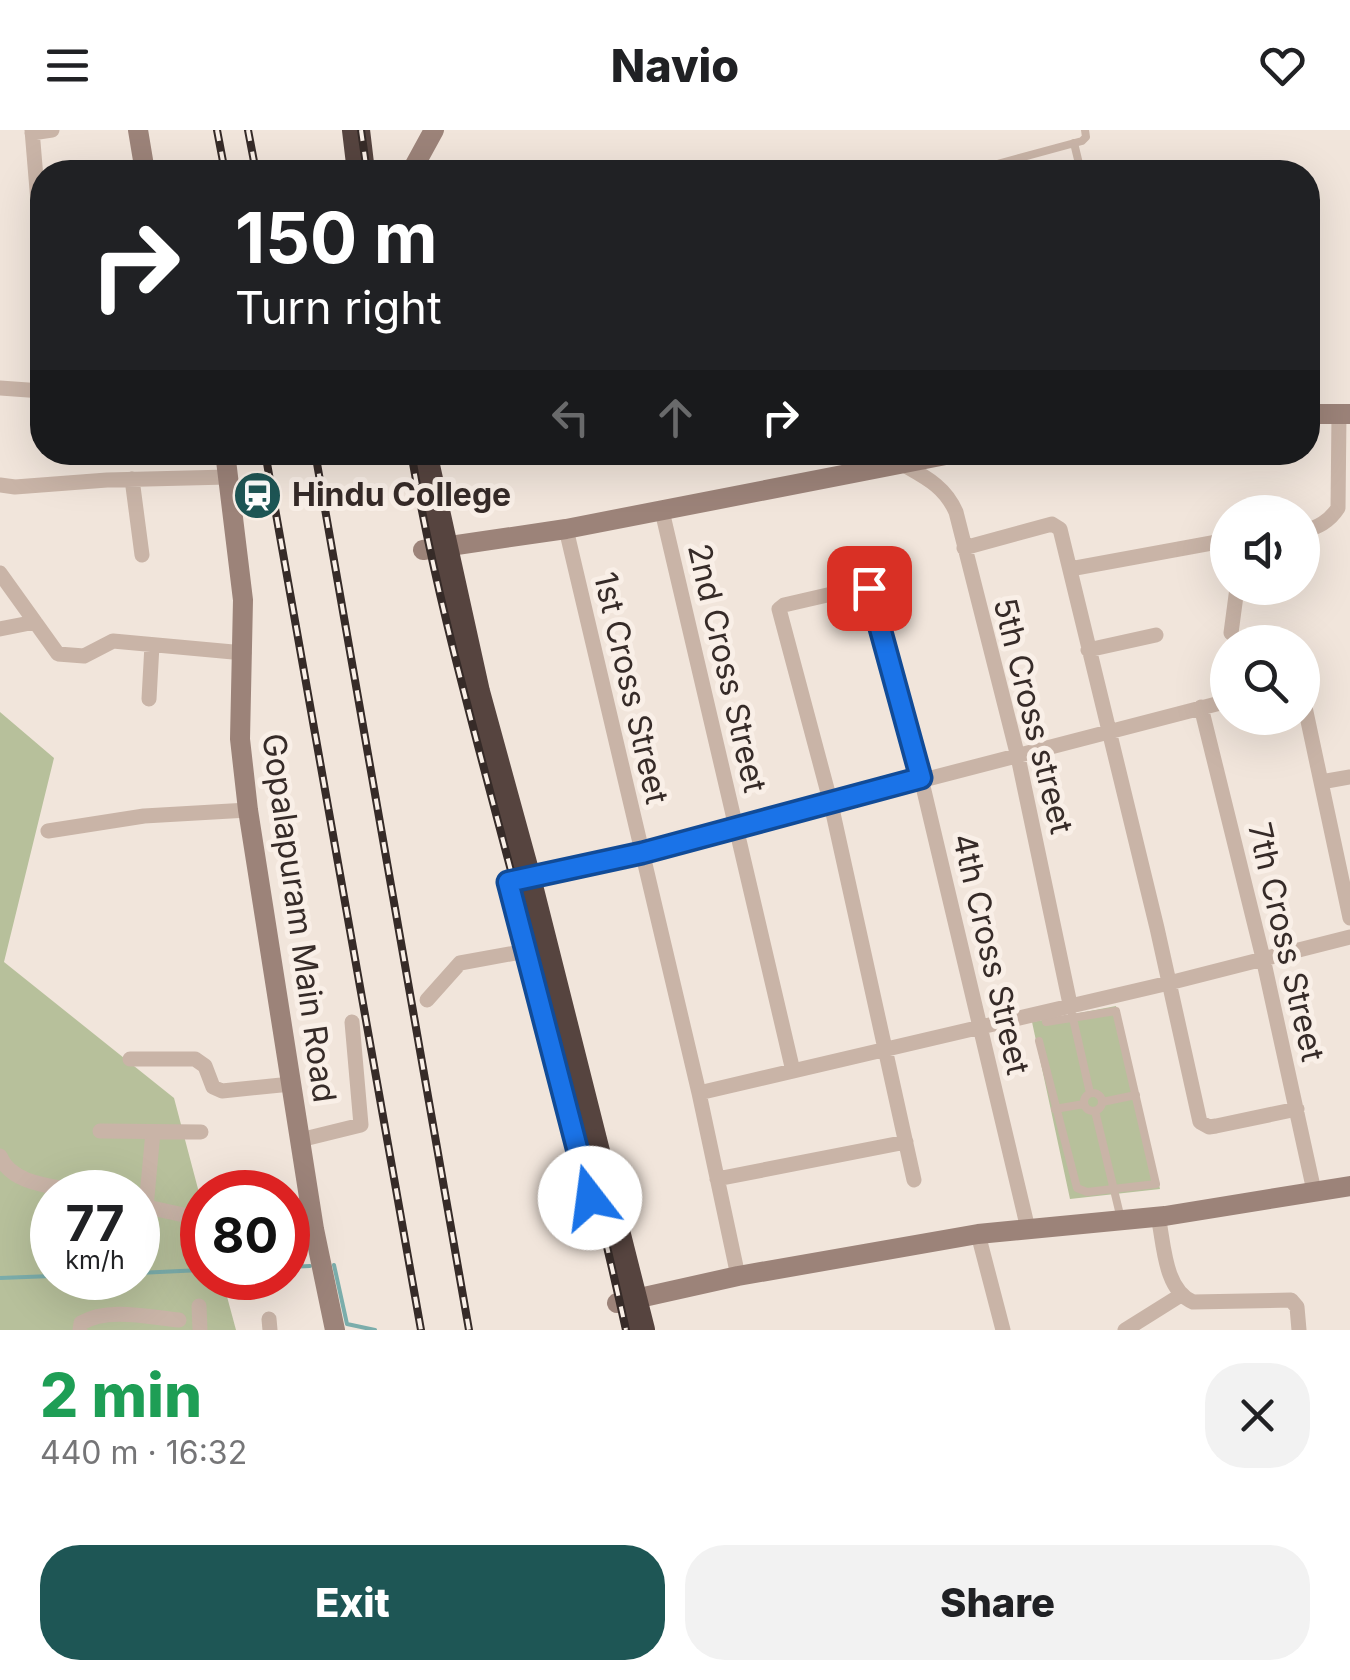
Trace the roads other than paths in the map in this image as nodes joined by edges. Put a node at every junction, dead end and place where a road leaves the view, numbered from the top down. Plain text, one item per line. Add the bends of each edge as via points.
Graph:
1 (52, 130) edge
2 (138, 130) edge
3 (356, 130) edge
4 (374, 130) edge
5 (434, 130) edge
6 (1086, 130) edge
7 (32, 132) edge
8 (1074, 143) junction
9 (34, 160) edge
10 (142, 160) edge
11 (360, 160) edge
12 (378, 160) edge
13 (418, 160) edge
14 (1023, 160) edge
15 (1078, 160) edge
16 (5, 389) edge
17 (30, 390) edge
18 (1344, 414) edge
19 (226, 465) edge
20 (408, 465) edge
21 (424, 465) edge
22 (908, 465) edge
23 (904, 466) junction
24 (228, 477) junction
25 (132, 479) junction
26 (0, 484) edge
27 (662, 512) junction
28 (1320, 525) edge
29 (566, 529) junction
30 (1210, 543) edge
31 (432, 548) junction
32 (964, 548) junction
33 (142, 555) dead end
34 (1070, 570) junction
35 (0, 573) edge
36 (35, 622) junction
37 (0, 629) edge
38 (1156, 636) dead end
39 (152, 645) junction
40 (1088, 650) junction
41 (244, 652) junction
42 (149, 699) dead end
43 (1210, 705) edge
44 (1201, 708) junction
45 (1108, 734) junction
46 (1311, 735) edge
47 (1018, 757) junction
48 (1350, 777) edge
49 (921, 778) junction
50 (1321, 782) junction
51 (832, 804) junction
52 (248, 810) junction
53 (736, 829) junction
54 (48, 831) dead end
55 (642, 853) junction
56 (1344, 867) edge
57 (517, 880) junction
58 (1350, 918) edge
59 (1350, 937) edge
60 (526, 951) junction
61 (1263, 958) junction
62 (1169, 984) junction
63 (427, 1000) dead end
64 (1072, 1010) junction
65 (352, 1022) dead end
66 (1046, 1022) dead end
67 (979, 1026) junction
68 (1039, 1041) dead end
69 (886, 1048) junction
70 (130, 1059) dead end
71 (793, 1070) junction
72 (291, 1084) junction
73 (698, 1093) junction
74 (1090, 1093) junction
75 (1136, 1094) junction
76 (1102, 1102) junction
77 (1084, 1104) junction
78 (1055, 1109) junction
79 (1297, 1109) junction
80 (1095, 1111) junction
81 (100, 1131) dead end
82 (153, 1132) junction
83 (201, 1132) dead end
84 (300, 1140) junction
85 (906, 1142) junction
86 (0, 1156) edge
87 (147, 1170) edge
88 (717, 1179) junction
89 (30, 1180) edge
90 (914, 1180) dead end
91 (1350, 1186) edge
92 (1114, 1188) junction
93 (1314, 1191) junction
94 (1158, 1216) junction
95 (1121, 1219) junction
96 (313, 1220) joint
97 (1028, 1229) junction
98 (978, 1234) junction
99 (738, 1276) junction
100 (1180, 1295) junction
101 (199, 1306) dead end
102 (625, 1311) edge
103 (1154, 1312) junction
104 (178, 1320) dead end
105 (80, 1330) edge
106 (200, 1330) edge
107 (335, 1330) edge
108 (641, 1330) edge
109 (1003, 1330) edge
110 (1125, 1330) edge
111 (1161, 1330) edge
112 (1298, 1330) edge

1 - 7 street
2 - 10 street
3 - 11 highway
4 - 12 highway
5 - 13 street
6 - 8 lane via 1085,139
7 - 9 street
8 - 14 lane
8 - 15 lane
16 - 17 street
18 - 28 street via 1338,508
19 - 24 street, Gopalapuram Main Road
20 - 31 highway
21 - 31 highway
22 - 23 street
23 - 27 street
23 - 32 street, 5th Cross street via 933,480 950,498
24 - 25 street
24 - 41 street, Gopalapuram Main Road
25 - 26 street
25 - 33 street
27 - 29 street
27 - 53 street, 2nd Cross Street
29 - 31 street
29 - 55 street, 1st Cross Street
30 - 34 street
31 - 57 highway via 458,697
32 - 34 street via 1055,524
32 - 47 street, 5th Cross street
34 - 40 street
35 - 36 street
36 - 37 street
36 - 39 street via 58,654 72,657 113,641
38 - 40 street
39 - 41 street
39 - 42 street
40 - 45 street
41 - 52 street, Gopalapuram Main Road via 240,739
43 - 44 street
44 - 45 street
44 - 61 street, 7th Cross Street
45 - 47 street
45 - 62 street
46 - 50 street
47 - 49 street
47 - 64 street, 5th Cross street
48 - 50 street
49 - 51 street
49 - 51 street, 4th Cross Street via 869,588 784,604 779,610
49 - 67 street, 4th Cross Street
50 - 56 street
51 - 53 street
51 - 69 street
52 - 54 street
52 - 72 street, Gopalapuram Main Road
53 - 55 street
53 - 71 street, 2nd Cross Street
55 - 57 street
55 - 73 street, 1st Cross Street
56 - 58 street
57 - 60 highway
57 - 102 highway
59 - 61 street
60 - 63 street via 460,962
60 - 102 highway
61 - 62 street
61 - 79 street, 7th Cross Street
62 - 64 street
62 - 79 street via 1200,1122 1209,1127
64 - 66 lane
64 - 67 street
64 - 74 lane
64 - 75 lane via 1116,1011
65 - 84 street via 361,1125
67 - 69 street
67 - 97 street, 4th Cross Street
68 - 78 lane
69 - 71 street
69 - 85 street
70 - 72 street via 195,1059 222,1091
71 - 73 street
72 - 84 street, Gopalapuram Main Road
73 - 88 street, 1st Cross Street
74 - 76 lane
74 - 77 lane
75 - 76 lane
75 - 92 lane via 1156,1182
76 - 80 lane
77 - 78 lane
77 - 80 lane
78 - 92 lane via 1077,1188
79 - 93 street, 7th Cross Street
80 - 92 lane
81 - 82 street
82 - 83 street
82 - 87 street
84 - 96 street, Gopalapuram Main Road
85 - 88 street
85 - 90 street
86 - 89 street via 9,1172
88 - 99 street, 1st Cross Street
91 - 93 street
92 - 95 lane
93 - 94 street
94 - 95 street
94 - 100 street
95 - 97 street
96 - 107 street, Gopalapuram Main Road
97 - 98 street
98 - 99 street
98 - 109 street
99 - 102 street
100 - 103 street
100 - 112 street via 1193,1302 1291,1300
101 - 106 street
102 - 108 highway
103 - 110 street
103 - 111 street
104 - 105 street via 111,1315 91,1318

